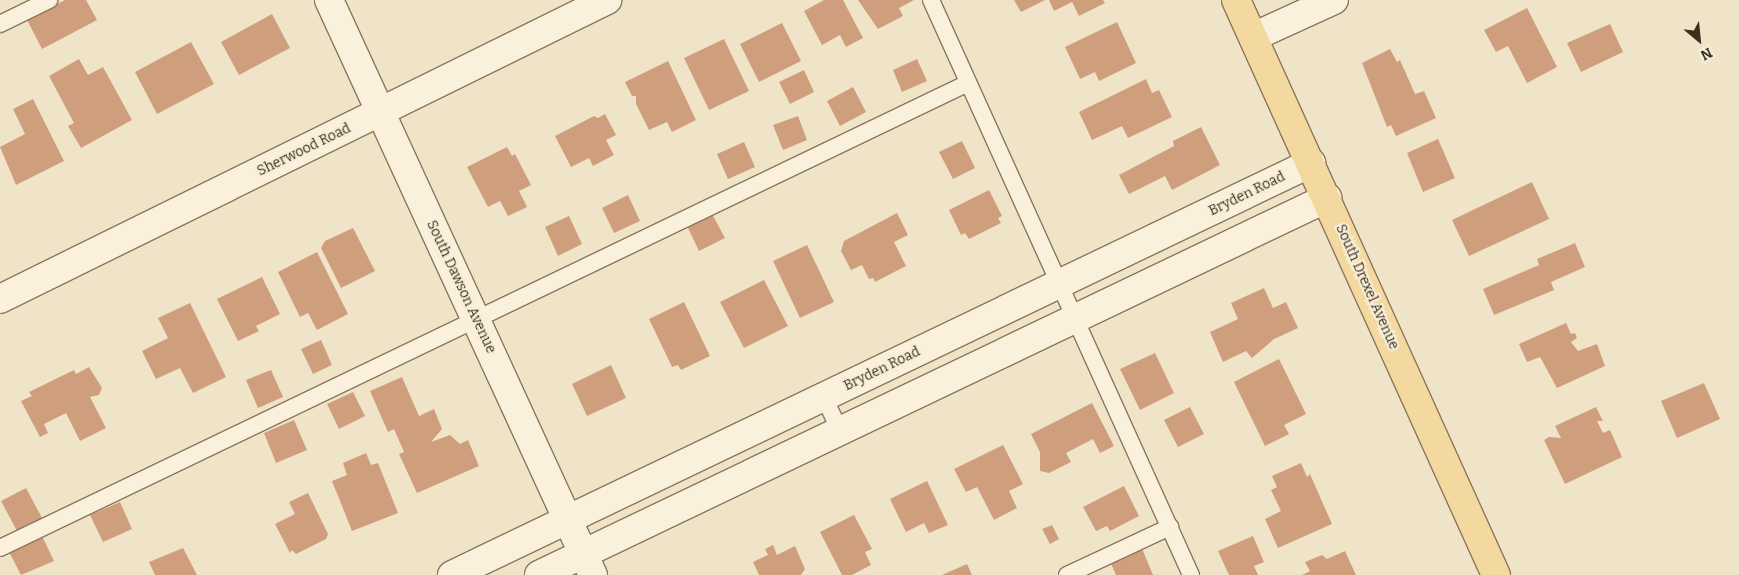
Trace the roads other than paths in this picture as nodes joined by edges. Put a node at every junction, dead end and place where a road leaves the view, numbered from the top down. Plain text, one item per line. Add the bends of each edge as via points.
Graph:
1 (49, 0) edge
2 (329, 0) edge
3 (607, 0) edge
4 (931, 0) edge
5 (1236, 0) edge
6 (1334, 0) edge
7 (0, 24) edge
8 (1253, 37) junction
9 (968, 82) junction
10 (380, 112) junction
11 (1311, 164) junction
12 (1327, 198) junction
13 (1059, 284) junction
14 (0, 298) edge
15 (475, 317) junction
16 (1075, 318) junction
17 (824, 397) junction
18 (840, 431) junction
19 (568, 520) junction
20 (1170, 527) junction
21 (0, 548) edge
22 (588, 564) edge
23 (452, 575) edge
24 (539, 575) edge
25 (1067, 575) edge
26 (1191, 575) edge
27 (1496, 575) edge

1 - 7 lane
2 - 10 street, South Dawson Avenue
3 - 10 street, Sherwood Road
4 - 9 lane
5 - 8 main road, South Drexel Avenue
6 - 8 street
8 - 11 main road, South Drexel Avenue
9 - 13 lane
9 - 15 lane
10 - 14 street, Sherwood Road
10 - 15 street, South Dawson Avenue
11 - 12 main road, South Drexel Avenue
11 - 13 street, Bryden Road
12 - 16 street
12 - 27 main road, South Drexel Avenue
13 - 16 lane
13 - 17 street, Bryden Road
15 - 19 street, South Dawson Avenue
15 - 21 lane
16 - 18 street
16 - 20 lane
17 - 18 lane
17 - 19 street, Bryden Road
18 - 22 street
19 - 22 street, South Dawson Avenue
19 - 23 street, Bryden Road
20 - 25 lane
20 - 26 lane
22 - 24 street

